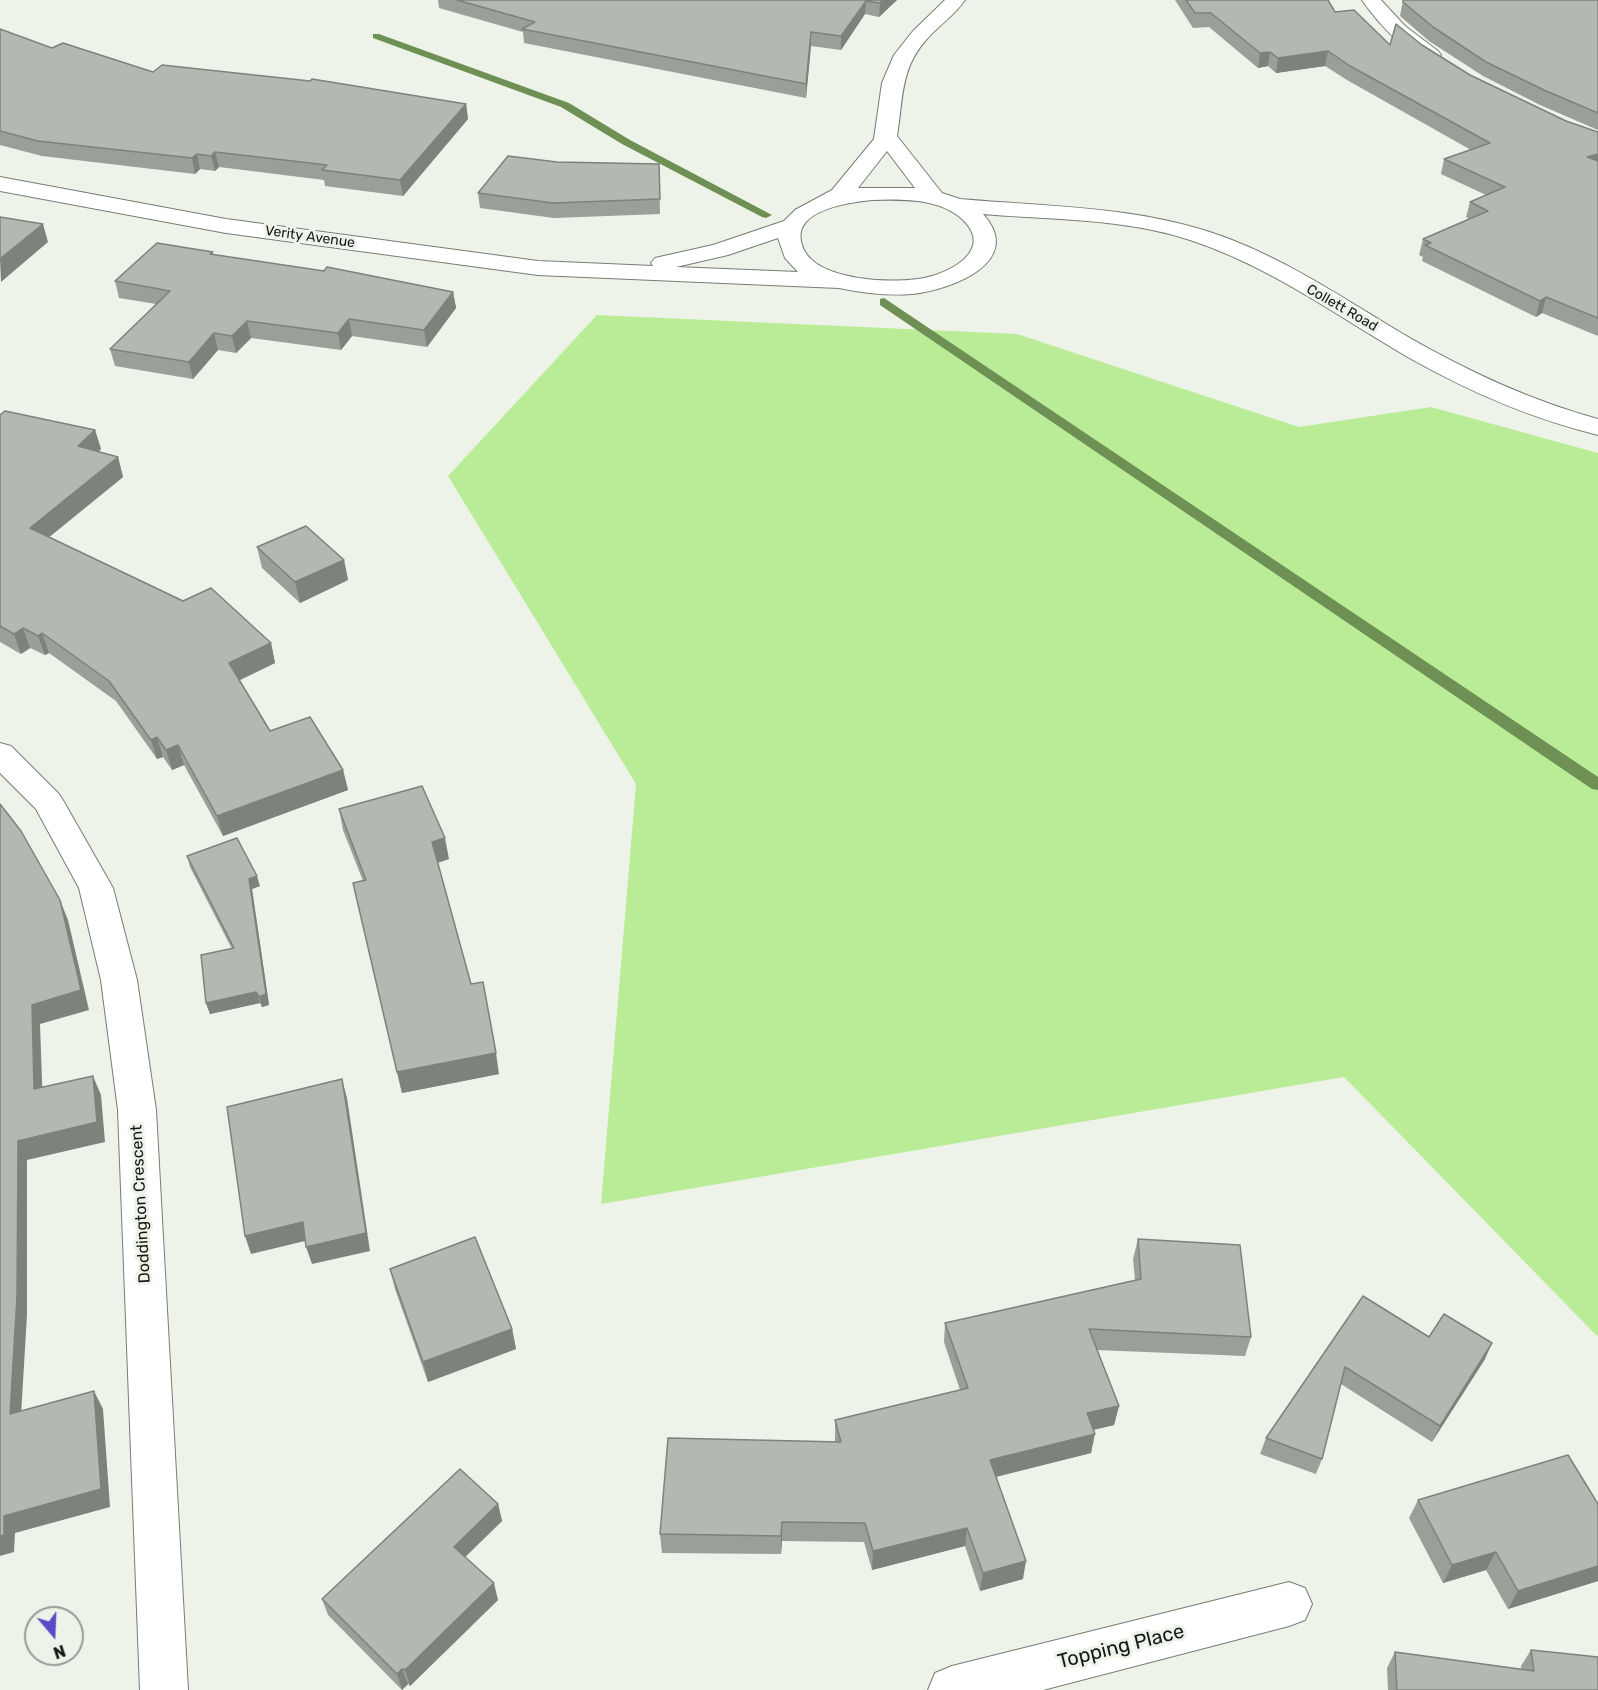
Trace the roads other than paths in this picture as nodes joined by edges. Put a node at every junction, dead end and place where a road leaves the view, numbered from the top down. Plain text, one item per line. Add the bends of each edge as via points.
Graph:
1 (956, 0) edge
2 (1371, 0) edge
3 (1443, 62) edge
4 (887, 137) junction
5 (0, 184) edge
6 (836, 198) junction
7 (944, 201) junction
8 (1078, 216) junction
9 (791, 226) junction
10 (1000, 234) junction
11 (623, 273) junction
12 (839, 281) junction
13 (1598, 427) edge
14 (0, 754) edge
15 (1289, 1604) dead end
16 (164, 1690) edge
17 (952, 1690) edge

1 - 4 street via 915,40 900,62 893,78
2 - 3 street via 1385,20
4 - 6 street
4 - 7 street
5 - 11 street, Verity Avenue via 237,227 538,268
6 - 7 street, Collett Road via 887,192
6 - 9 street via 816,205
7 - 8 street, Collett Road
7 - 10 street
8 - 10 street, Collett Road
8 - 13 street, Collett Road via 1147,222 1226,245 1451,370 1509,397
9 - 11 street, Verity Avenue via 720,250
9 - 12 street via 792,251 802,263
10 - 12 street via 976,262 941,281 891,288
11 - 12 street, Verity Avenue
14 - 16 street, Doddington Crescent via 48,802 96,888 119,980 137,1110
15 - 17 street, Topping Place

